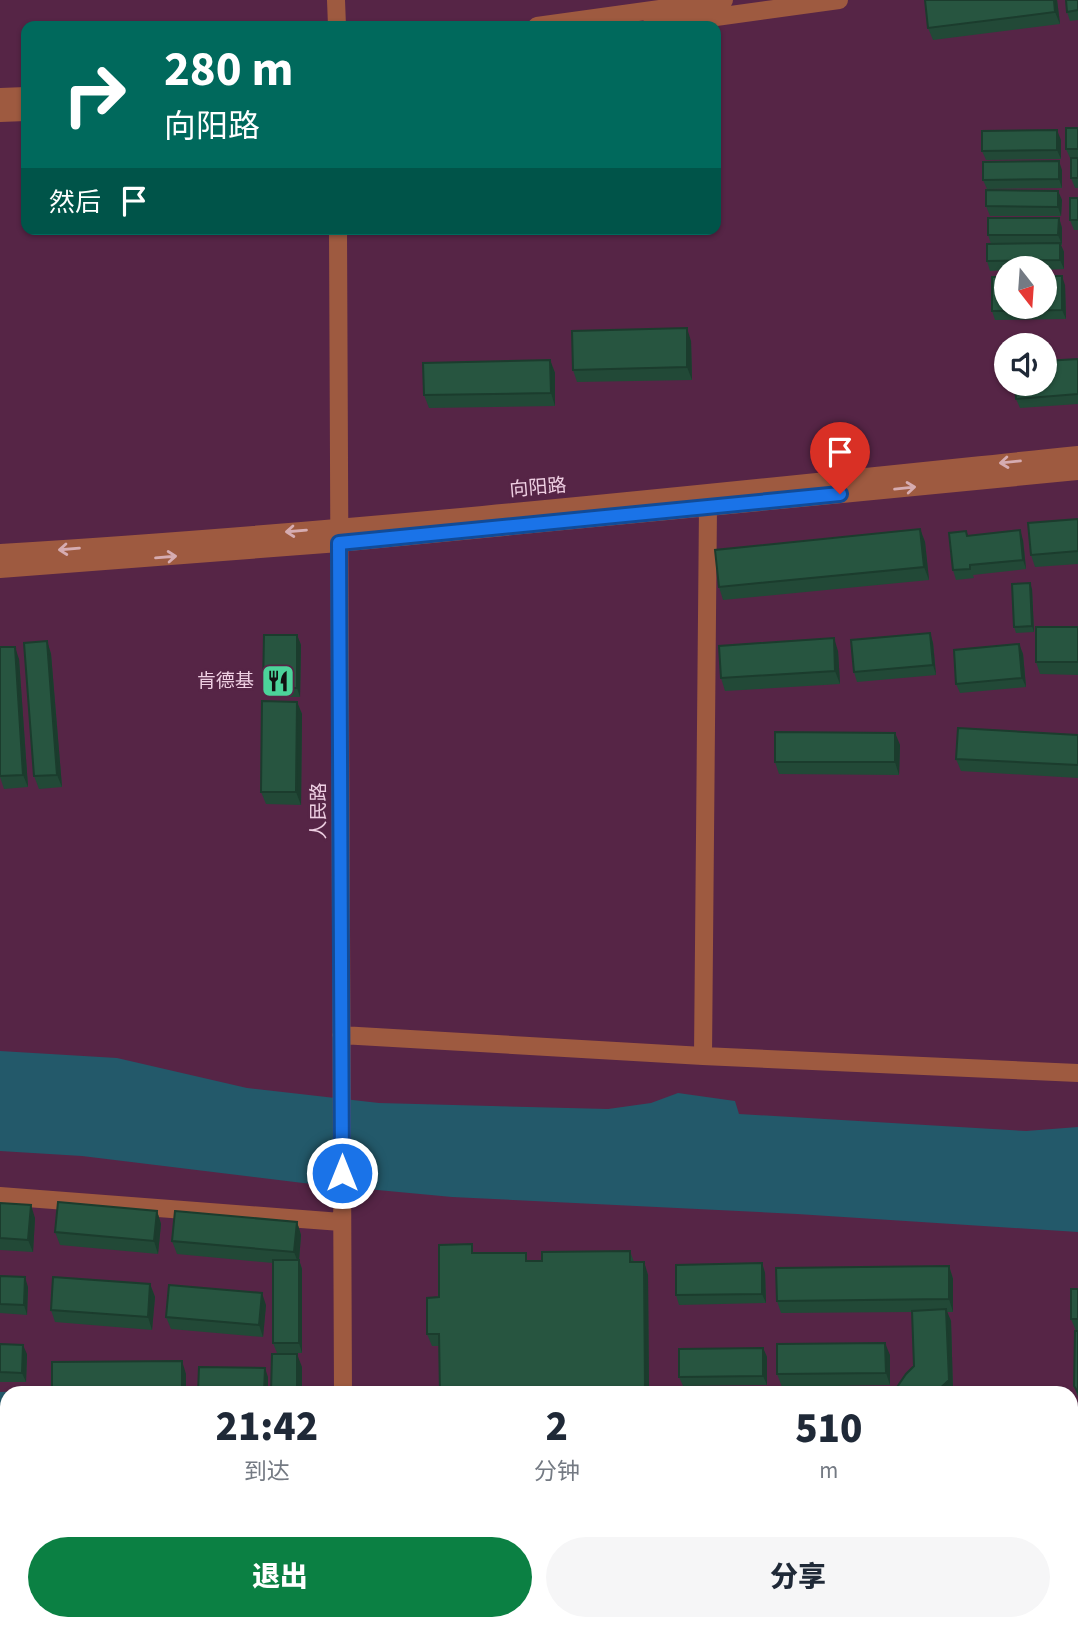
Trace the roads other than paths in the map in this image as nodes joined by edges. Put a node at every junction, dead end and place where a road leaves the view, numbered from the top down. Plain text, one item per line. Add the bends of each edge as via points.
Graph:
1 (337, 0) edge
2 (724, 0) edge
3 (839, 0) edge
4 (337, 21) edge
5 (573, 21) edge
6 (687, 21) edge
7 (21, 96) edge
8 (0, 97) edge
9 (21, 112) edge
10 (0, 113) edge
11 (338, 235) edge
12 (1078, 455) edge
13 (1078, 471) edge
14 (708, 507) junction
15 (339, 535) junction
16 (0, 554) edge
17 (0, 569) edge
18 (341, 1035) junction
19 (703, 1056) junction
20 (1078, 1073) edge
21 (0, 1196) edge
22 (341, 1222) junction
23 (343, 1386) edge

1 - 4 street
2 - 5 street
3 - 6 street
7 - 8 street
9 - 10 street
11 - 15 street, 人民路
12 -> 15 street, 向阳路
14 -> 13 street, 向阳路
14 - 15 street, 向阳路
14 - 19 street
15 -> 16 street, 向阳路
17 -> 15 street, 向阳路
15 - 18 street, 人民路
18 - 19 street
18 - 22 street, 人民路
19 - 20 street
21 - 22 street
22 - 23 street, 人民路

